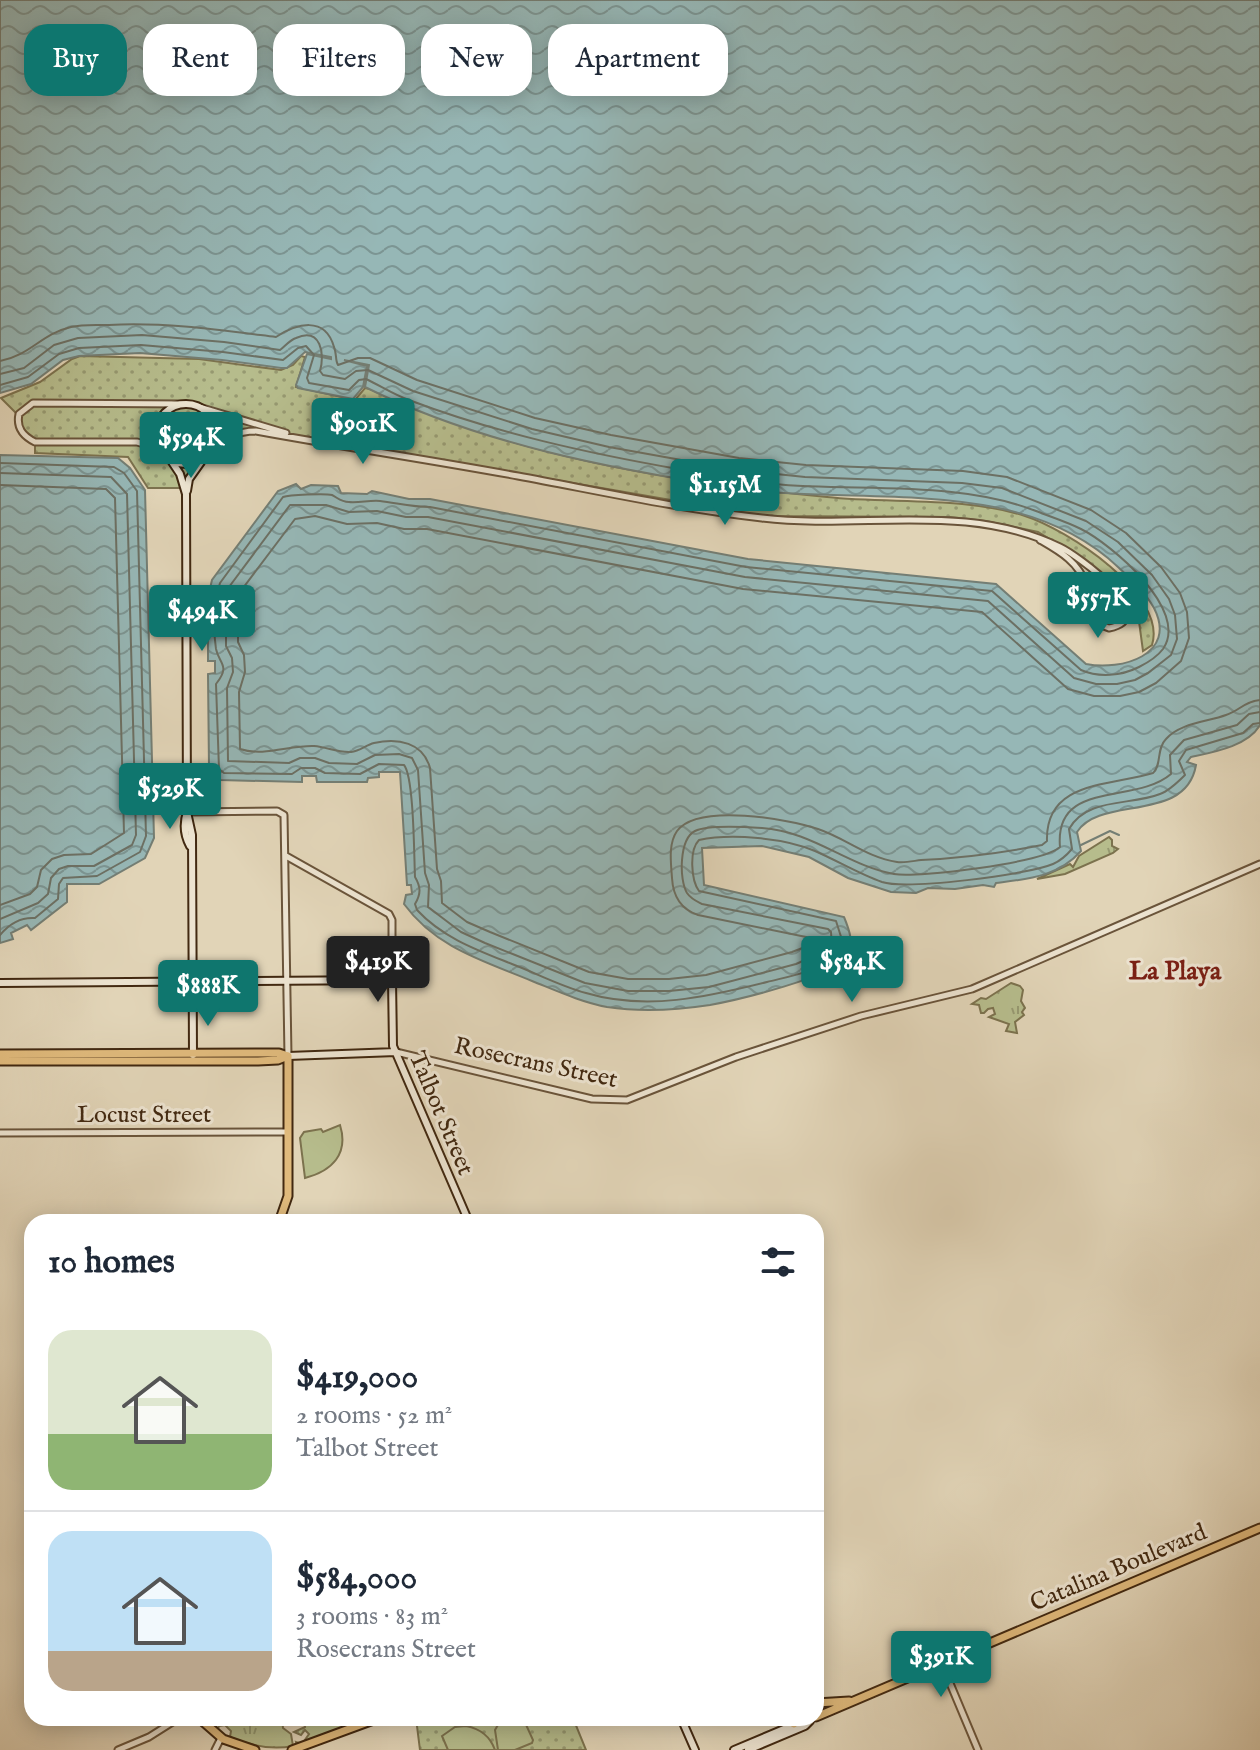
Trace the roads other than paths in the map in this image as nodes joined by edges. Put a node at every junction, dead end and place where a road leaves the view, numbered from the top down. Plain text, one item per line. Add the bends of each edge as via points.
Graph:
1 (184, 404) junction
2 (199, 407) junction
3 (314, 441) junction
4 (158, 448) junction
5 (207, 456) junction
6 (172, 462) junction
7 (186, 494) junction
8 (1040, 540) junction
9 (1100, 576) junction
10 (1085, 583) junction
11 (187, 812) junction
12 (285, 856) junction
13 (1260, 864) edge
14 (392, 980) junction
15 (287, 981) junction
16 (193, 982) junction
17 (0, 983) edge
18 (396, 1052) junction
19 (0, 1054) edge
20 (288, 1056) junction
21 (193, 1057) junction
22 (0, 1061) edge
23 (288, 1132) junction
24 (0, 1133) edge
25 (282, 1214) edge
26 (466, 1214) edge
27 (1260, 1528) edge
28 (937, 1667) junction
29 (860, 1699) junction
30 (824, 1702) edge
31 (824, 1714) edge
32 (166, 1726) edge
33 (208, 1726) edge
34 (357, 1726) edge
35 (684, 1726) edge
36 (784, 1726) edge
37 (805, 1726) edge
38 (221, 1738) junction
39 (118, 1750) edge
40 (215, 1750) edge
41 (255, 1750) edge
42 (292, 1750) edge
43 (694, 1750) edge
44 (734, 1750) edge
45 (748, 1750) edge
46 (978, 1750) edge

1 - 2 main road
1 - 4 main road via 169,408 159,419
1 - 4 street via 38,403 19,414 18,426 35,442 137,442
2 - 3 street
2 - 5 main road via 215,428 216,440
3 - 5 street via 243,431 230,435
3 - 8 street via 763,518 953,519 1000,526
4 - 6 main road
5 - 6 main road via 189,465
5 - 7 main road via 189,479
6 - 7 main road
7 - 11 main road
8 - 9 street via 1069,552
8 - 10 street via 1070,559
9 - 10 street
9 - 10 street via 1125,604 1126,616 1117,626 1095,621
11 - 12 street via 280,812
11 - 16 main road
12 - 14 street, Talbot Street via 388,912
12 - 15 street
13 - 18 street, Rosecrans Street via 972,989 861,1016 736,1057 636,1099 601,1101
14 - 15 main road
14 - 18 main road, Talbot Street
15 - 16 main road
15 - 20 street
16 - 17 main road
16 - 21 main road
18 - 20 main road, Rosecrans Street
18 - 26 main road, Talbot Street
19 - 21 main road, Rosecrans Street
20 - 21 main road, Rosecrans Street
20 - 23 main road
21 - 22 main road, Rosecrans Street
23 - 24 street, Locust Street
23 - 25 main road via 288,1201
27 - 28 main road, Catalina Boulevard
28 - 29 main road, Catalina Boulevard
28 - 46 street via 944,1669
29 - 30 main road
29 - 31 main road, Catalina Boulevard
32 - 39 street
33 - 38 main road
34 - 42 main road
35 - 43 main road
36 - 44 main road, Catalina Boulevard
37 - 45 main road, Catalina Boulevard
38 - 40 street
38 - 41 main road

